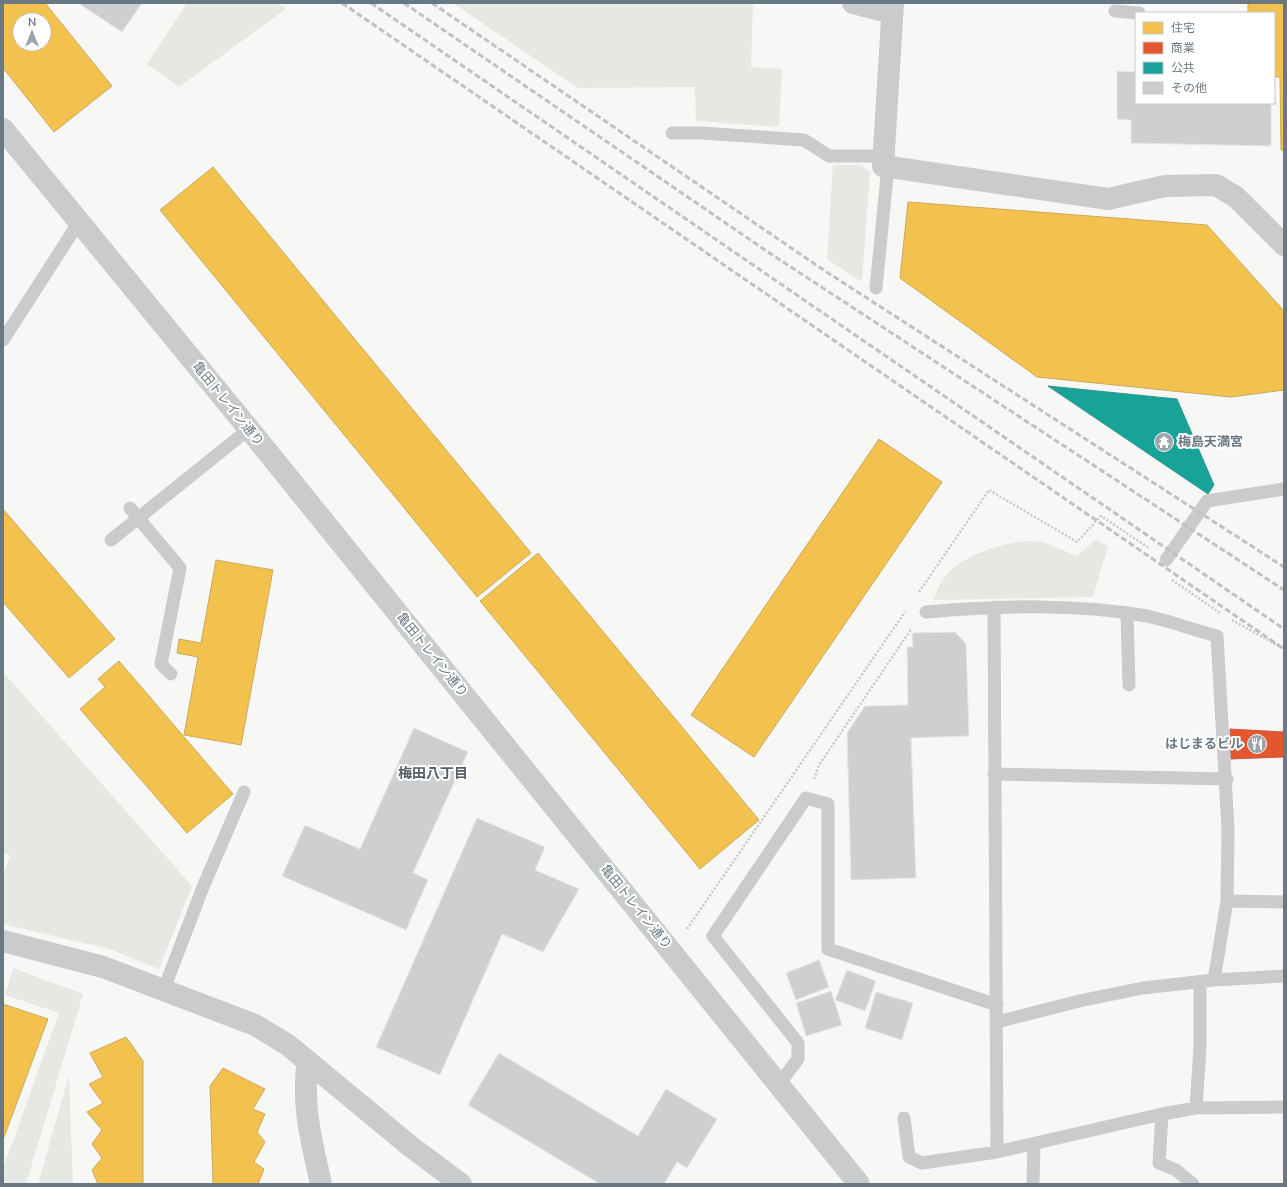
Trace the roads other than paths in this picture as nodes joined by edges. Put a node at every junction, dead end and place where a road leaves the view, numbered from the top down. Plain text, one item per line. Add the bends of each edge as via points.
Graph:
1 (853, 3) edge
2 (893, 8) edge
3 (1115, 11) dead end
4 (1135, 13) edge
5 (3, 129) edge
6 (672, 133) dead end
7 (886, 161) junction
8 (79, 222) junction
9 (1284, 245) edge
10 (876, 288) dead end
11 (3, 340) edge
12 (249, 429) junction
13 (1284, 490) edge
14 (134, 513) junction
15 (111, 540) dead end
16 (1166, 560) road end
17 (994, 607) junction
18 (926, 612) road end
19 (1127, 614) junction
20 (171, 674) dead end
21 (1129, 685) dead end
22 (994, 774) junction
23 (1227, 780) junction
24 (244, 792) dead end
25 (1227, 901) junction
26 (1284, 902) edge
27 (3, 941) edge
28 (1284, 976) edge
29 (1214, 980) junction
30 (1200, 983) junction
31 (164, 989) junction
32 (997, 1005) junction
33 (997, 1022) junction
34 (308, 1061) junction
35 (779, 1084) junction
36 (1284, 1107) edge
37 (1196, 1108) junction
38 (1162, 1114) junction
39 (904, 1118) dead end
40 (1034, 1144) junction
41 (997, 1152) junction
42 (321, 1184) edge
43 (461, 1184) edge
44 (859, 1184) edge
45 (1033, 1184) edge
46 (1193, 1184) edge

1 - 2 street
2 - 7 street
3 - 4 lane
5 - 8 street, 亀田トレイン通り
6 - 7 lane via 804,140 830,156
7 - 9 street via 1108,199 1165,186 1216,185 1236,197
7 - 10 lane
8 - 11 lane
8 - 12 street, 亀田トレイン通り
12 - 14 lane
12 - 35 street, 亀田トレイン通り
13 - 16 lane via 1207,501
14 - 15 lane
14 - 20 lane via 180,568 162,664
17 - 18 lane
17 - 19 lane via 1099,610
17 - 22 lane
19 - 21 lane
19 - 23 lane via 1147,616 1217,636
22 - 23 lane
22 - 32 lane
23 - 25 lane
24 - 31 lane via 203,887
25 - 26 lane
25 - 29 lane
27 - 31 street via 103,967
28 - 29 lane
29 - 30 lane
30 - 33 lane via 1143,988
30 - 37 lane via 1200,1048
31 - 34 street via 255,1025
32 - 33 lane
32 - 35 lane via 828,949 828,804 806,798 713,936 798,1043 798,1059
33 - 41 lane
34 - 42 street via 304,1080 306,1118
34 - 43 street via 410,1146
35 - 44 street, 亀田トレイン通り
36 - 37 lane
37 - 38 lane
38 - 40 lane
38 - 46 lane via 1160,1163 1176,1170
39 - 41 lane via 910,1157 922,1164
40 - 41 lane
40 - 45 lane

